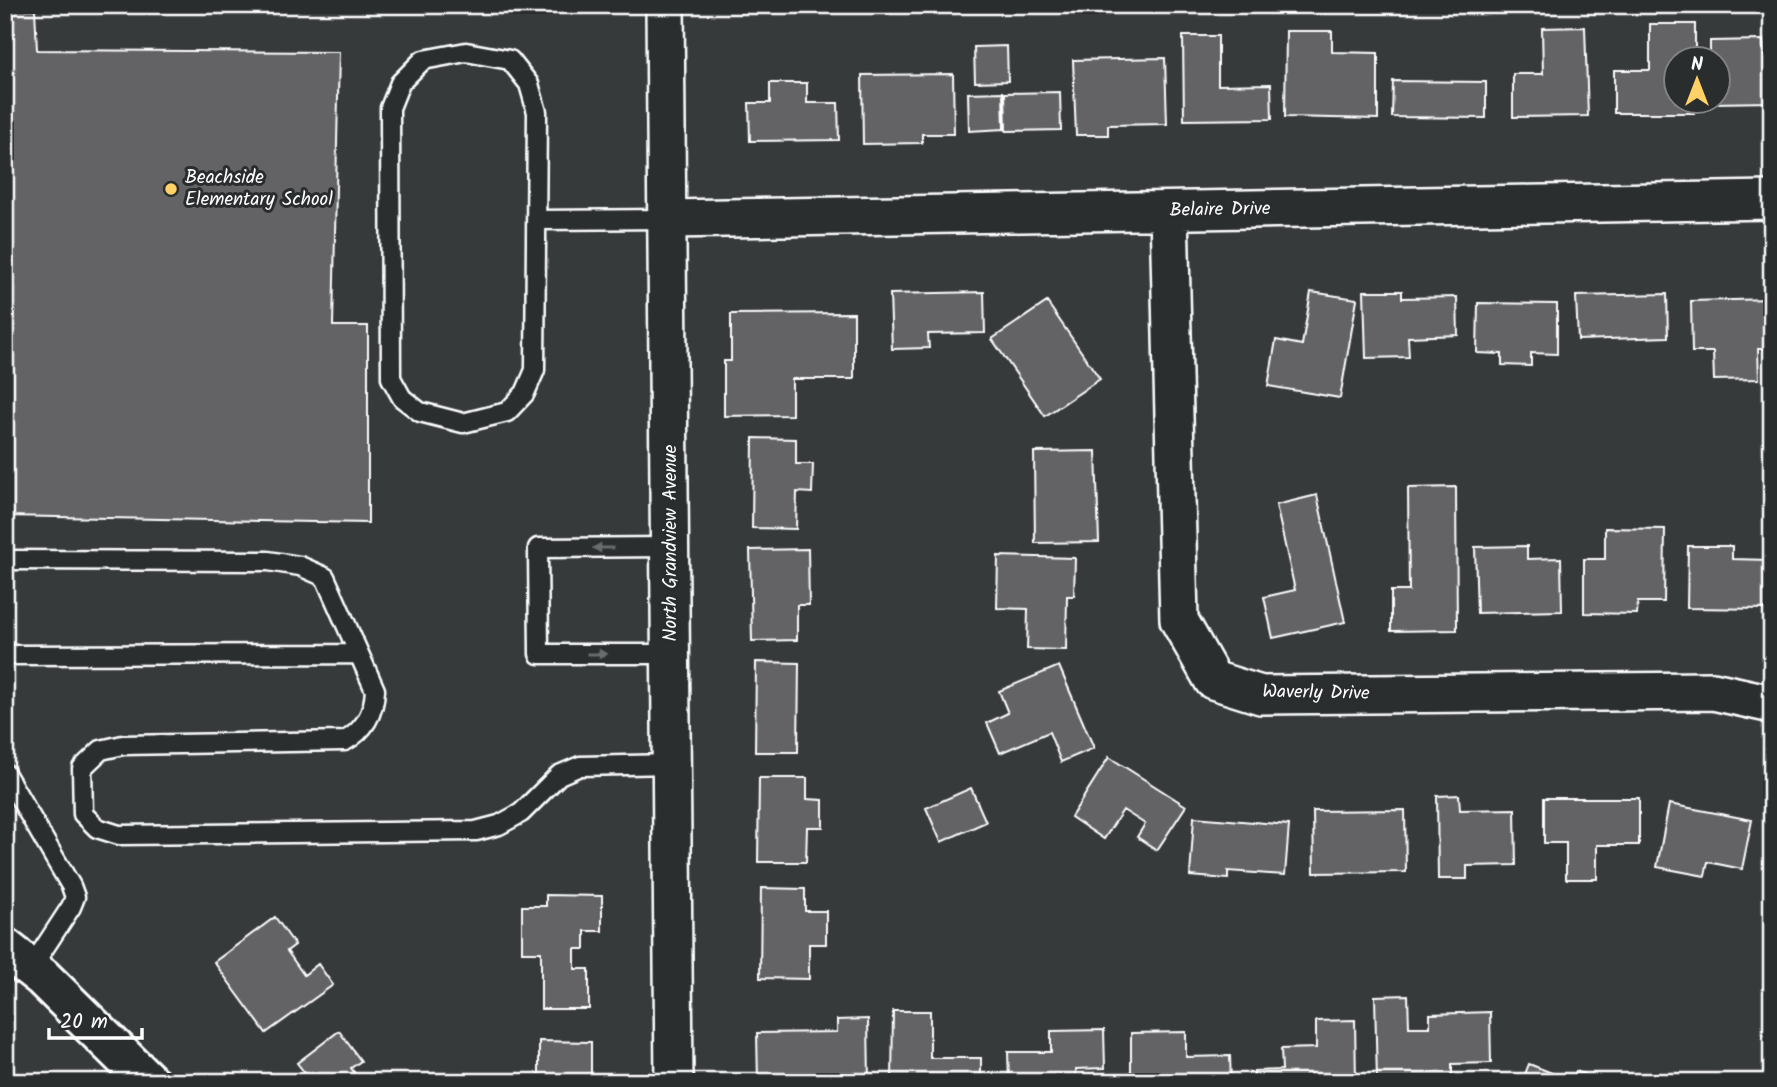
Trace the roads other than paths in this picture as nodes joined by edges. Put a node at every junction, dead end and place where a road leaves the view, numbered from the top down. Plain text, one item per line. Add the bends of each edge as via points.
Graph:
1 (666, 5) edge
2 (1772, 200) edge
3 (1169, 211) junction
4 (668, 219) junction
5 (537, 220) junction
6 (671, 547) junction
7 (5, 560) edge
8 (359, 654) junction
9 (672, 654) junction
10 (5, 655) edge
11 (1772, 704) edge
12 (672, 764) junction
13 (5, 773) edge
14 (18, 958) edge
15 (149, 1082) edge
16 (674, 1082) edge

1 - 4 street, North Grandview Avenue
2 - 3 street, Belaire Drive
3 - 4 street, Belaire Drive
3 - 11 street, Waverly Drive via 1179,620 1213,680 1261,695 1713,691
4 - 5 lane
4 - 6 street, North Grandview Avenue
5 - 5 lane via 537,113 529,84 510,60 466,52 423,60 400,83 390,108 391,378 402,398 420,412 463,423 507,412 525,393 535,370
6 - 9 street, North Grandview Avenue
6 -> 9 lane via 538,548 538,575 539,654
7 - 8 lane via 268,561 300,566 325,577
8 - 10 lane
8 - 12 lane via 375,690 374,707 359,733 345,741 123,745 101,750 82,768 83,814 97,828 119,835 476,831 521,813 559,775 580,766
9 - 12 street, North Grandview Avenue
12 - 16 street, North Grandview Avenue
13 - 14 lane via 75,897 71,907
14 - 15 street

